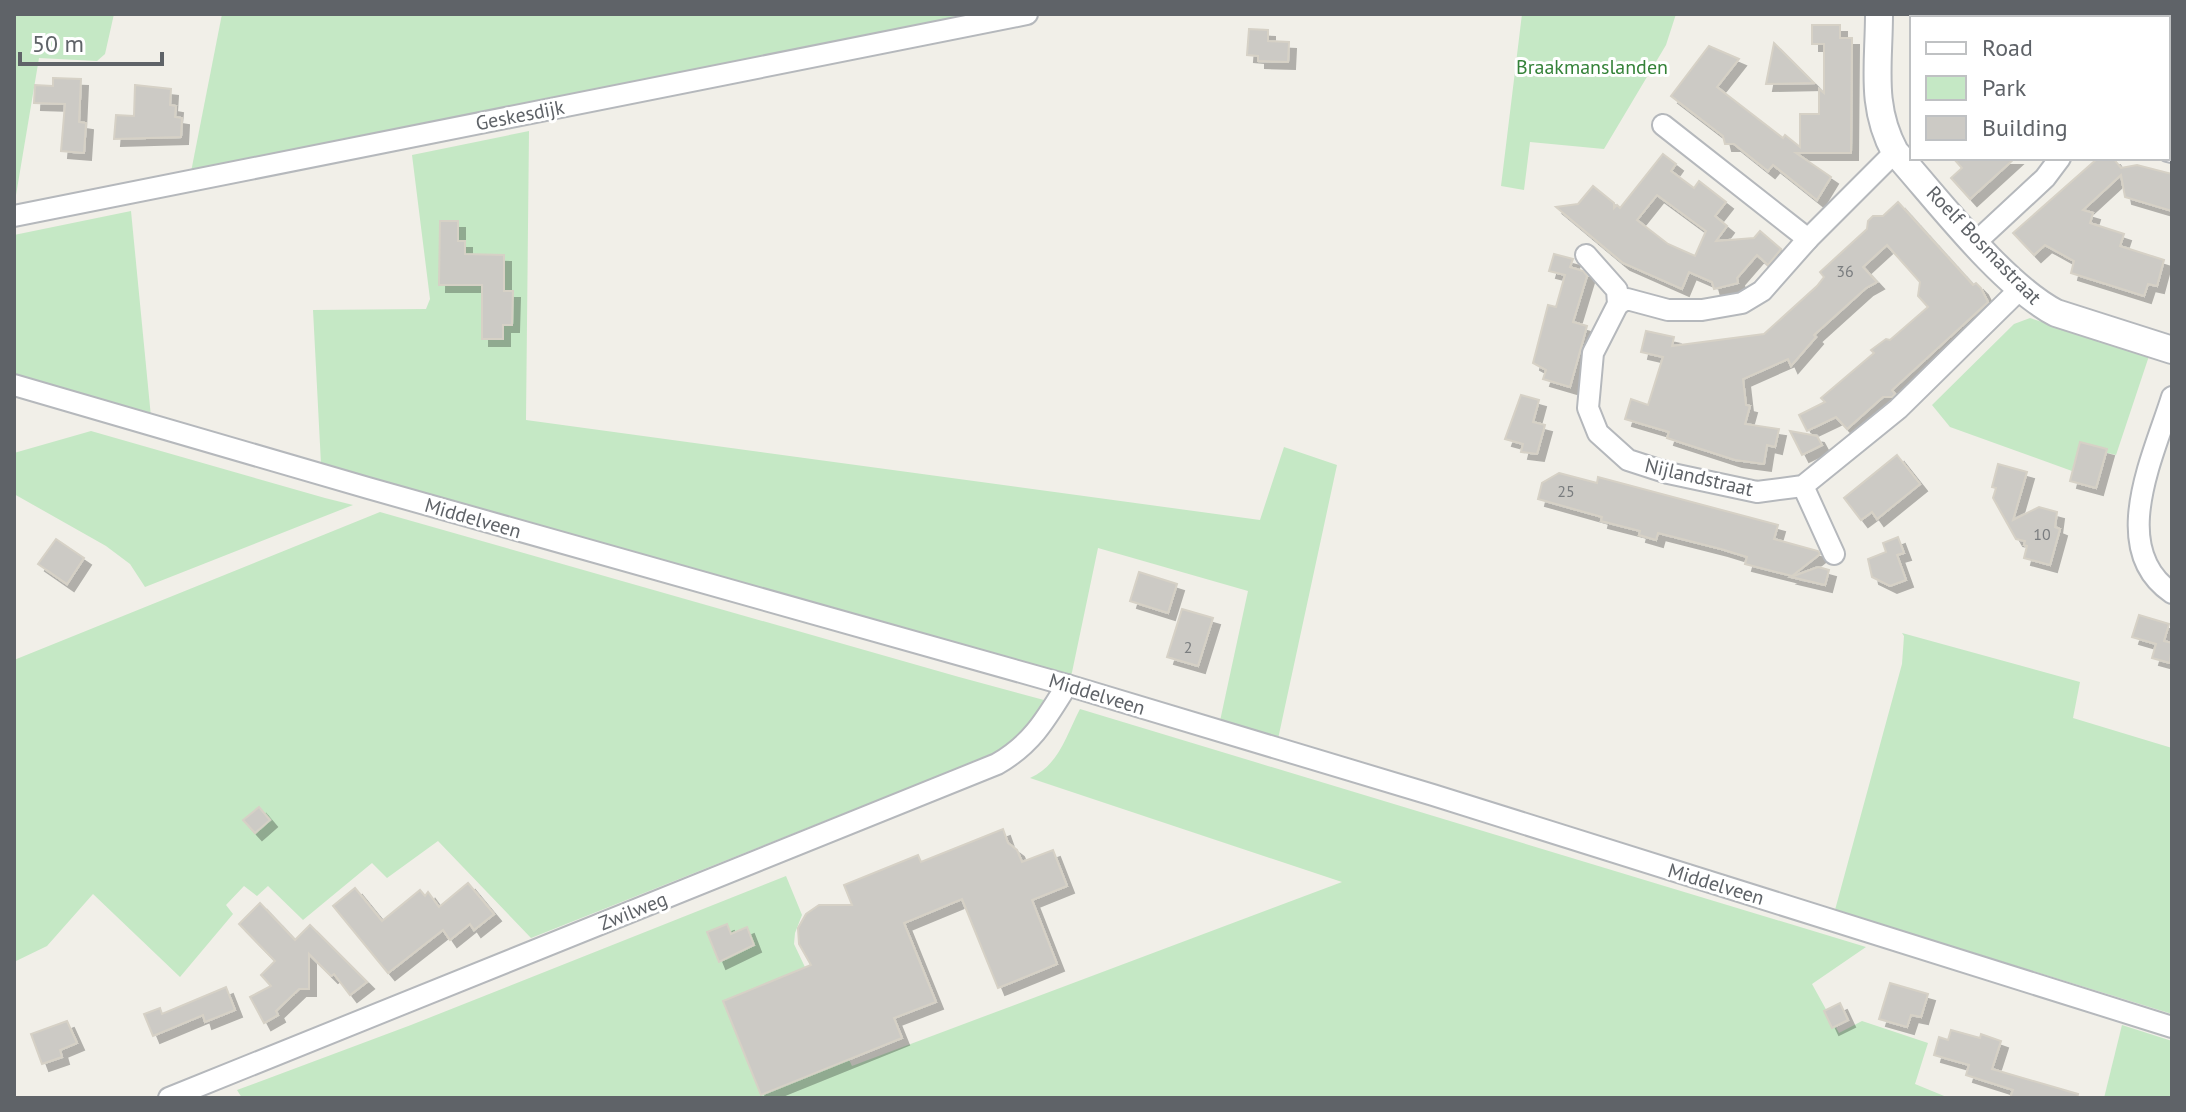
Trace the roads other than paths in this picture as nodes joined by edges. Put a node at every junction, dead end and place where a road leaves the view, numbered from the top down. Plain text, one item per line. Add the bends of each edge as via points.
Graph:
1 (1027, 14) edge
2 (1879, 14) edge
3 (1663, 125) dead end
4 (1895, 152) junction
5 (2058, 160) edge
6 (14, 216) edge
7 (1808, 239) junction
8 (1976, 242) junction
9 (1586, 255) dead end
10 (2021, 288) junction
11 (1618, 304) junction
12 (2172, 350) edge
13 (14, 385) edge
14 (2172, 397) edge
15 (1803, 486) junction
16 (1834, 554) dead end
17 (2172, 593) edge
18 (1067, 685) junction
19 (2172, 1027) edge
20 (169, 1098) edge

1 - 6 street, Geskesdijk
2 - 4 street, Roelf Bosmastraat via 1878,110
3 - 7 street
4 - 7 street
4 - 8 street, Roelf Bosmastraat
5 - 8 street
7 - 11 street via 1762,291 1742,303 1702,310 1668,310 1627,299
8 - 10 street, Roelf Bosmastraat
9 - 11 street via 1617,290
10 - 12 street, Roelf Bosmastraat via 2056,313
10 - 15 street via 1898,409
11 - 15 street, Nijlandstraat via 1593,353 1588,408 1598,433 1628,460 1668,473 1757,492
13 - 18 street, Middelveen
14 - 17 street via 2138,513 2143,555 2154,578
15 - 16 street
18 - 19 street, Middelveen
18 - 20 street, Zwilweg via 1037,732 997,764

